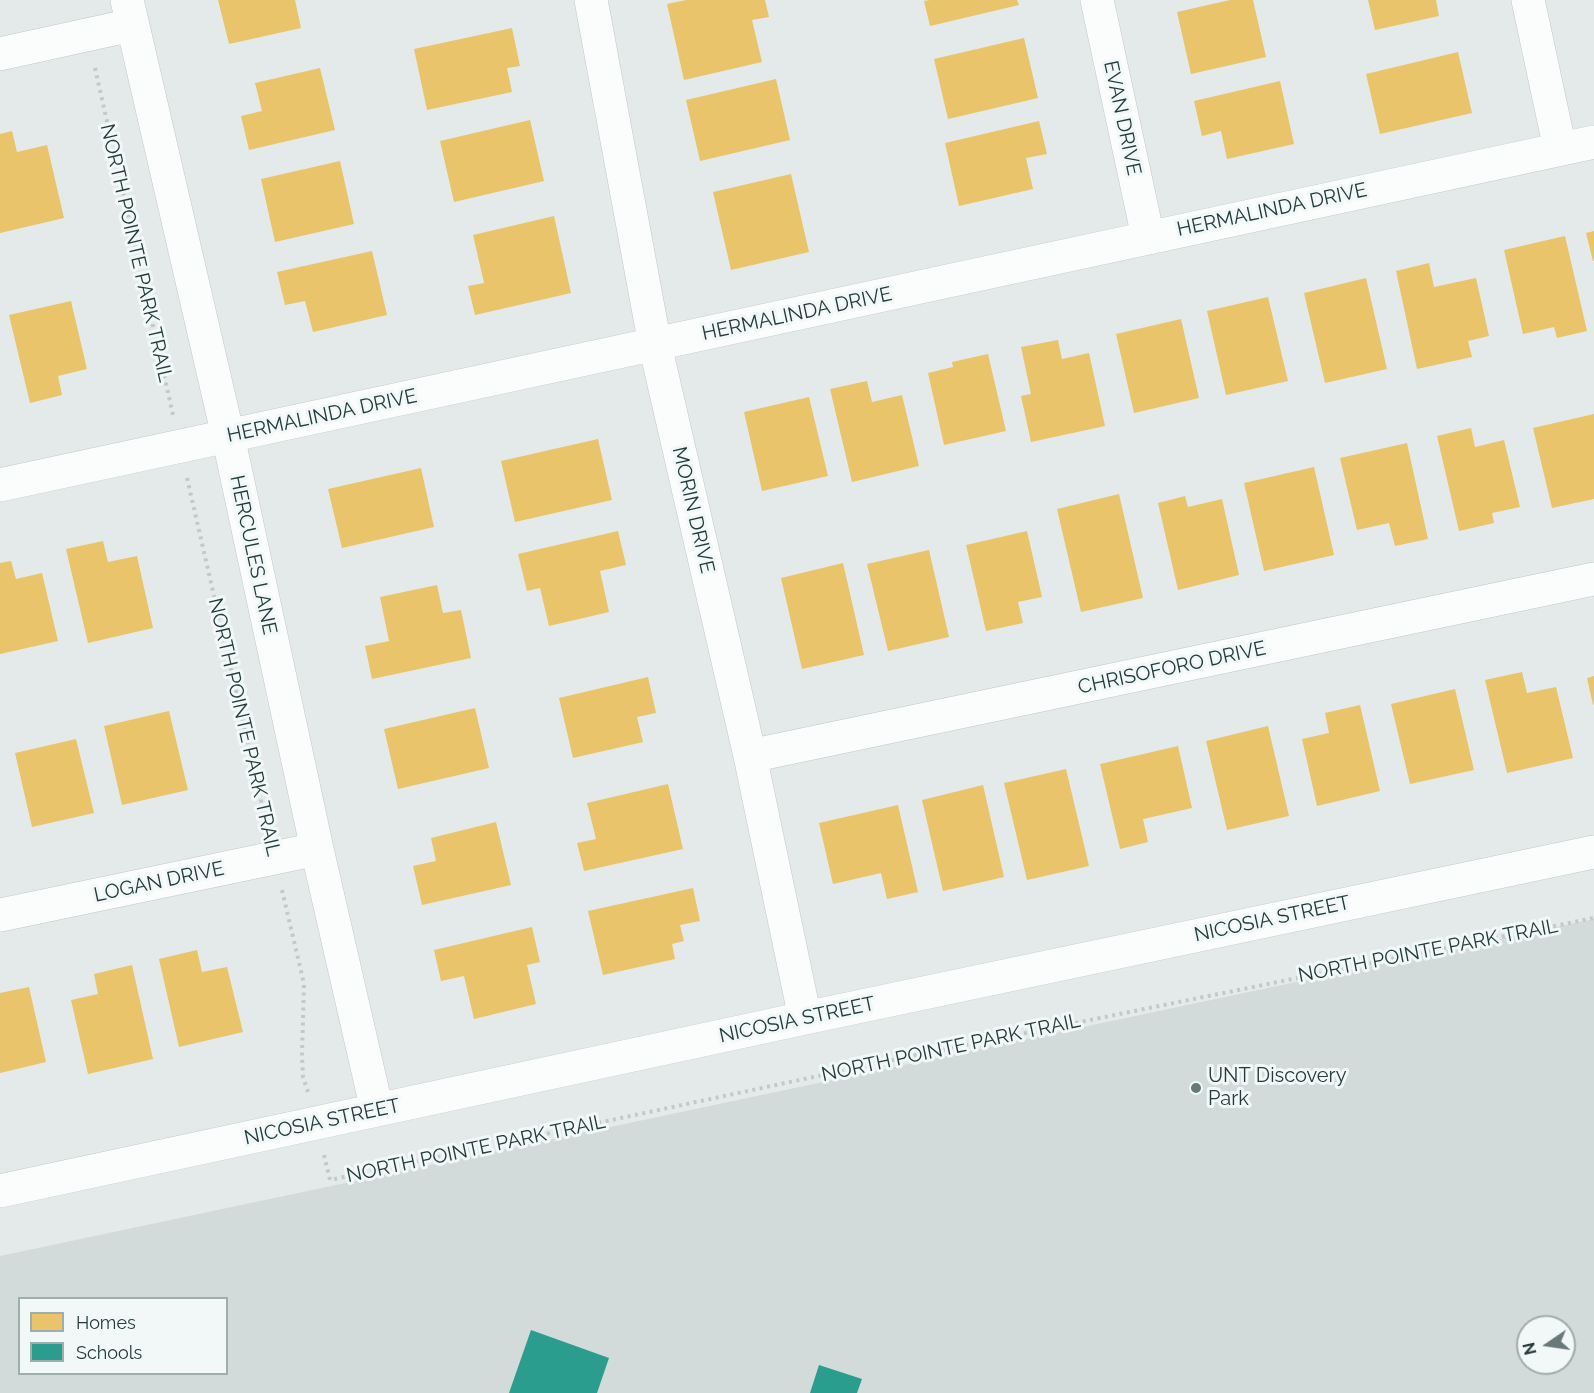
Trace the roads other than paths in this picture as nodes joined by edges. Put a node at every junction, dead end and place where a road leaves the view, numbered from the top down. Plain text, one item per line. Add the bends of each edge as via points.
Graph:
1 (591, 0) edge
2 (1097, 0) edge
3 (1528, 0) edge
4 (129, 13) edge
5 (0, 54) edge
6 (1594, 142) edge
7 (1560, 149) junction
8 (1148, 237) junction
9 (655, 345) junction
10 (228, 436) junction
11 (0, 485) edge
12 (1594, 579) edge
13 (750, 756) junction
14 (317, 849) junction
15 (1594, 852) edge
16 (0, 915) edge
17 (804, 1018) junction
18 (377, 1110) junction
19 (0, 1191) edge

1 - 9 street, MORIN DRIVE
2 - 8 street, EVAN DRIVE
3 - 7 street
4 - 5 street via 87,35
4 - 10 street, HERCULES LANE
6 - 7 street, HERMALINDA DRIVE
7 - 8 street, HERMALINDA DRIVE
8 - 9 street, HERMALINDA DRIVE
9 - 10 street, HERMALINDA DRIVE
9 - 13 street, MORIN DRIVE
10 - 11 street, HERMALINDA DRIVE
10 - 14 street, HERCULES LANE
12 - 13 street, CHRISOFORO DRIVE
13 - 17 street, MORIN DRIVE
14 - 16 street, LOGAN DRIVE
14 - 18 street, HERCULES LANE
15 - 17 street, NICOSIA STREET
17 - 18 street, NICOSIA STREET
18 - 19 street, NICOSIA STREET

